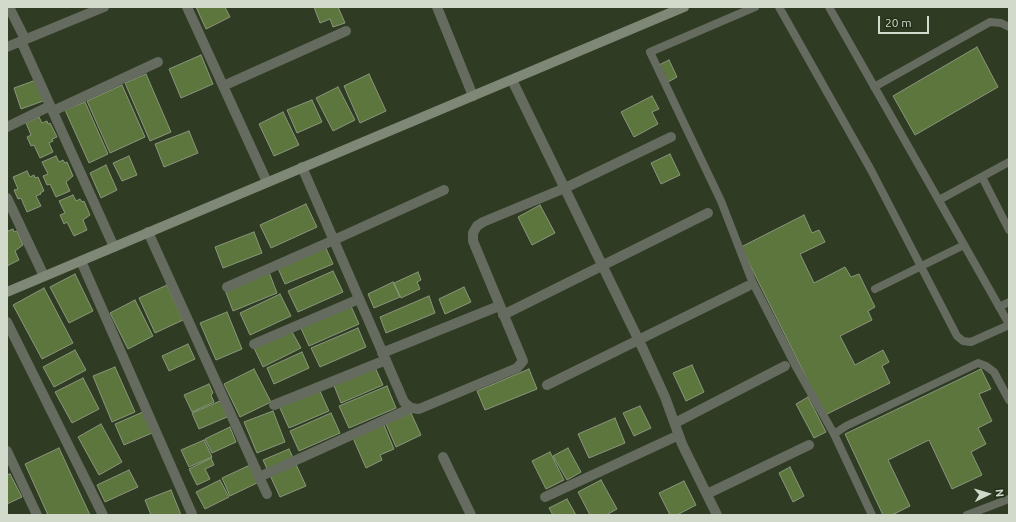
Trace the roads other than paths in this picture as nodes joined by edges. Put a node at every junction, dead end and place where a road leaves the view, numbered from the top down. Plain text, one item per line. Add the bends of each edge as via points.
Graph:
1 (8, 7) edge
2 (104, 7) edge
3 (187, 7) edge
4 (437, 7) edge
5 (684, 7) edge
6 (755, 7) edge
7 (779, 7) edge
8 (829, 7) edge
9 (1009, 27) edge
10 (346, 31) dead end
11 (23, 40) junction
12 (7, 47) edge
13 (158, 62) dead end
14 (512, 80) junction
15 (223, 86) junction
16 (874, 87) junction
17 (473, 96) junction
18 (52, 108) junction
19 (7, 127) edge
20 (671, 137) dead end
21 (1009, 162) edge
22 (302, 167) junction
23 (982, 177) junction
24 (267, 182) junction
25 (564, 188) junction
26 (444, 190) dead end
27 (7, 198) edge
28 (938, 200) junction
29 (708, 212) dead end
30 (1009, 230) edge
31 (148, 232) junction
32 (334, 240) junction
33 (964, 245) junction
34 (114, 246) junction
35 (81, 261) junction
36 (602, 265) junction
37 (921, 266) junction
38 (44, 276) junction
39 (748, 286) dead end
40 (227, 287) dead end
41 (875, 289) dead end
42 (7, 292) edge
43 (359, 299) junction
44 (1009, 302) edge
45 (999, 307) junction
46 (501, 310) junction
47 (7, 322) edge
48 (1009, 324) edge
49 (639, 340) junction
50 (254, 344) dead end
51 (384, 356) junction
52 (785, 366) dead end
53 (547, 385) dead end
54 (1009, 400) edge
55 (274, 405) dead end
56 (411, 408) junction
57 (675, 423) junction
58 (834, 434) junction
59 (679, 435) junction
60 (808, 445) dead end
61 (7, 451) edge
62 (443, 457) dead end
63 (259, 477) junction
64 (267, 494) dead end
65 (707, 494) junction
66 (545, 497) dead end
67 (1009, 499) edge
68 (192, 514) edge
69 (713, 514) edge
70 (37, 515) edge
71 (103, 515) edge
72 (471, 515) edge
73 (872, 515) edge
74 (967, 515) edge

1 - 11 street
2 - 11 street
3 - 15 street
4 - 17 street
5 - 14 street
6 - 58 lane via 650,52 722,201 752,281
7 - 37 lane via 871,170
8 - 16 lane
9 - 16 lane via 990,22
10 - 15 street
11 - 12 street
11 - 18 street
13 - 18 street
14 - 17 street
14 - 25 street
15 - 24 street
16 - 28 lane
17 - 22 street
18 - 19 street
18 - 34 street
20 - 25 street
21 - 23 lane
22 - 24 street
22 - 32 street
23 - 28 lane
23 - 30 lane
24 - 31 street
25 - 36 street
25 - 46 street via 483,222 473,233 473,241
26 - 32 street
27 - 38 street
28 - 33 lane
29 - 36 street
31 - 34 street
31 - 63 street
32 - 40 street
32 - 43 street
33 - 37 lane
33 - 45 lane
34 - 35 street
35 - 38 street
35 - 68 street
36 - 46 street
36 - 49 street
37 - 41 lane
37 - 48 lane via 957,336 963,341 971,342
38 - 42 street
39 - 49 street
43 - 50 street
43 - 51 street
44 - 45 lane
45 - 48 lane
46 - 51 street
46 - 56 street via 522,357 521,364 428,406
47 - 71 street
49 - 53 street
49 - 57 street
51 - 55 street
51 - 56 street via 404,402
52 - 57 street
54 - 58 lane via 994,372 978,363
56 - 63 street
57 - 59 street
58 - 73 lane
59 - 65 street
59 - 66 street
60 - 65 street
61 - 70 street
62 - 72 street
63 - 64 street
65 - 69 street
67 - 74 lane

